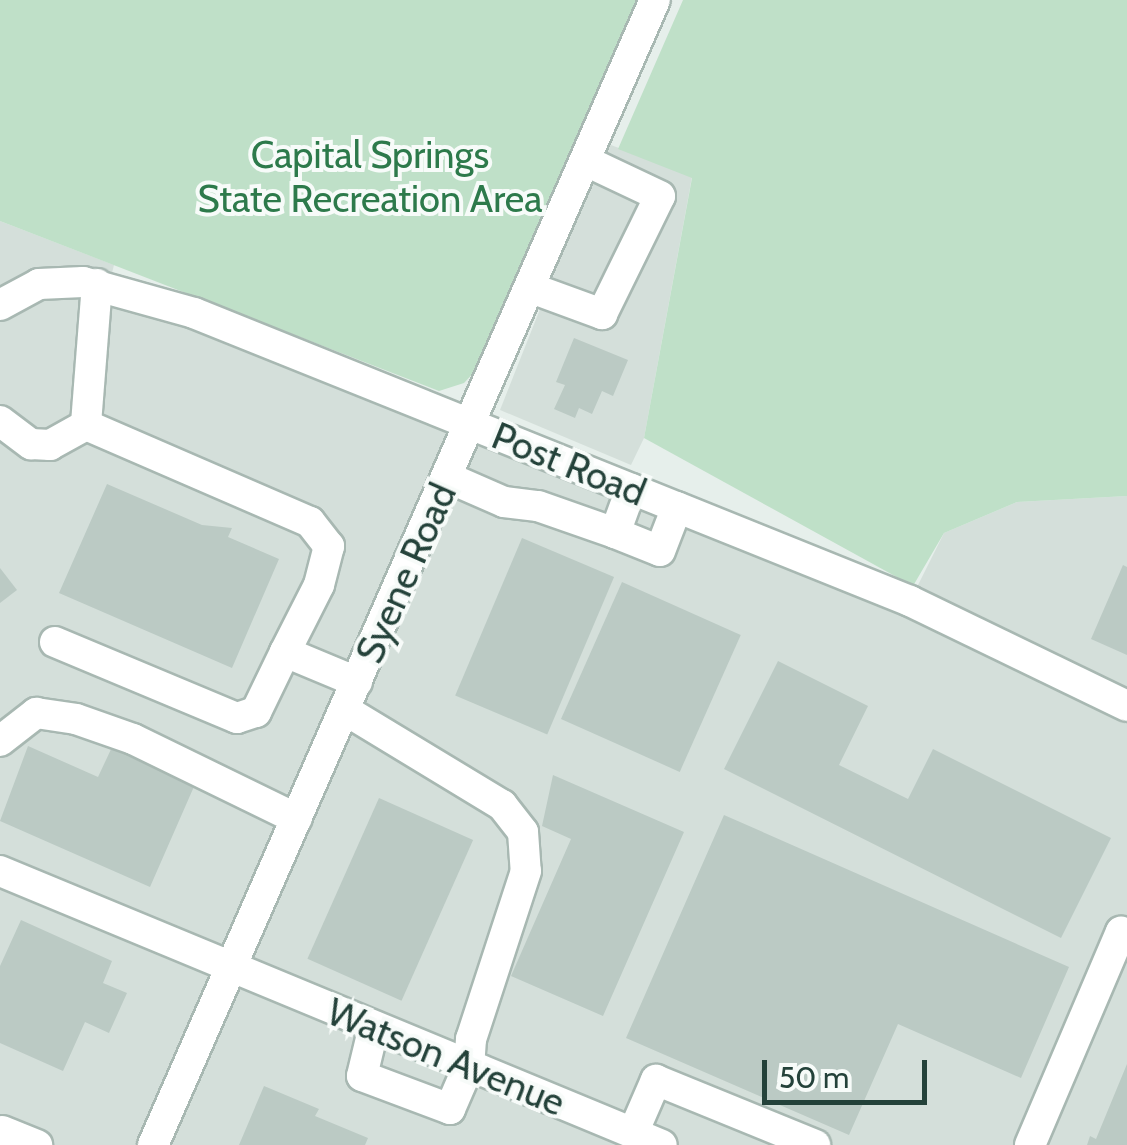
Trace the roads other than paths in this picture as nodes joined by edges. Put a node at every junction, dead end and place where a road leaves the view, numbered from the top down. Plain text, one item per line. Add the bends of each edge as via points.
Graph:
1 (655, 0) edge
2 (586, 162) junction
3 (96, 284) junction
4 (531, 288) junction
5 (0, 304) edge
6 (0, 421) edge
7 (472, 424) junction
8 (86, 425) junction
9 (449, 478) junction
10 (632, 489) junction
11 (677, 508) junction
12 (615, 534) junction
13 (55, 642) dead end
14 (285, 652) junction
15 (351, 696) junction
16 (1127, 706) edge
17 (0, 741) edge
18 (297, 819) junction
19 (0, 871) edge
20 (1127, 934) edge
21 (229, 970) junction
22 (374, 1026) junction
23 (470, 1065) junction
24 (2, 1130) edge
25 (633, 1133) junction
26 (38, 1145) edge
27 (153, 1145) edge
28 (662, 1145) edge
29 (815, 1145) edge
30 (1030, 1145) edge

1 - 2 street, Syene Road
2 - 4 street, Syene Road
2 - 4 street via 660,196 602,314
3 - 5 street, Post Road via 39,284
3 - 7 street, Post Road via 194,313
3 - 8 street
4 - 7 street, Syene Road
6 - 8 street via 31,444 50,445
7 - 9 street, Syene Road
7 - 10 street, Post Road
8 - 14 street via 310,522 329,546 319,585
9 - 12 street via 504,502 538,506
9 - 15 street, Syene Road
10 - 11 street, Post Road
10 - 12 street
11 - 12 street via 660,551
11 - 16 street, Post Road via 1001,640
13 - 14 street via 237,718 256,712
14 - 15 street
15 - 18 street, Syene Road
15 - 23 street via 502,805 523,832 526,871 472,1039
17 - 18 street via 36,713 76,720 133,739
18 - 21 street, Syene Road
19 - 21 street
20 - 30 street via 1122,932
21 - 22 street, Watson Avenue
21 - 27 street, Syene Road
22 - 23 street, Watson Avenue
22 - 23 street via 362,1076 450,1109
23 - 25 street, Watson Avenue
24 - 26 street
25 - 28 street, Watson Avenue
25 - 29 street via 656,1080

